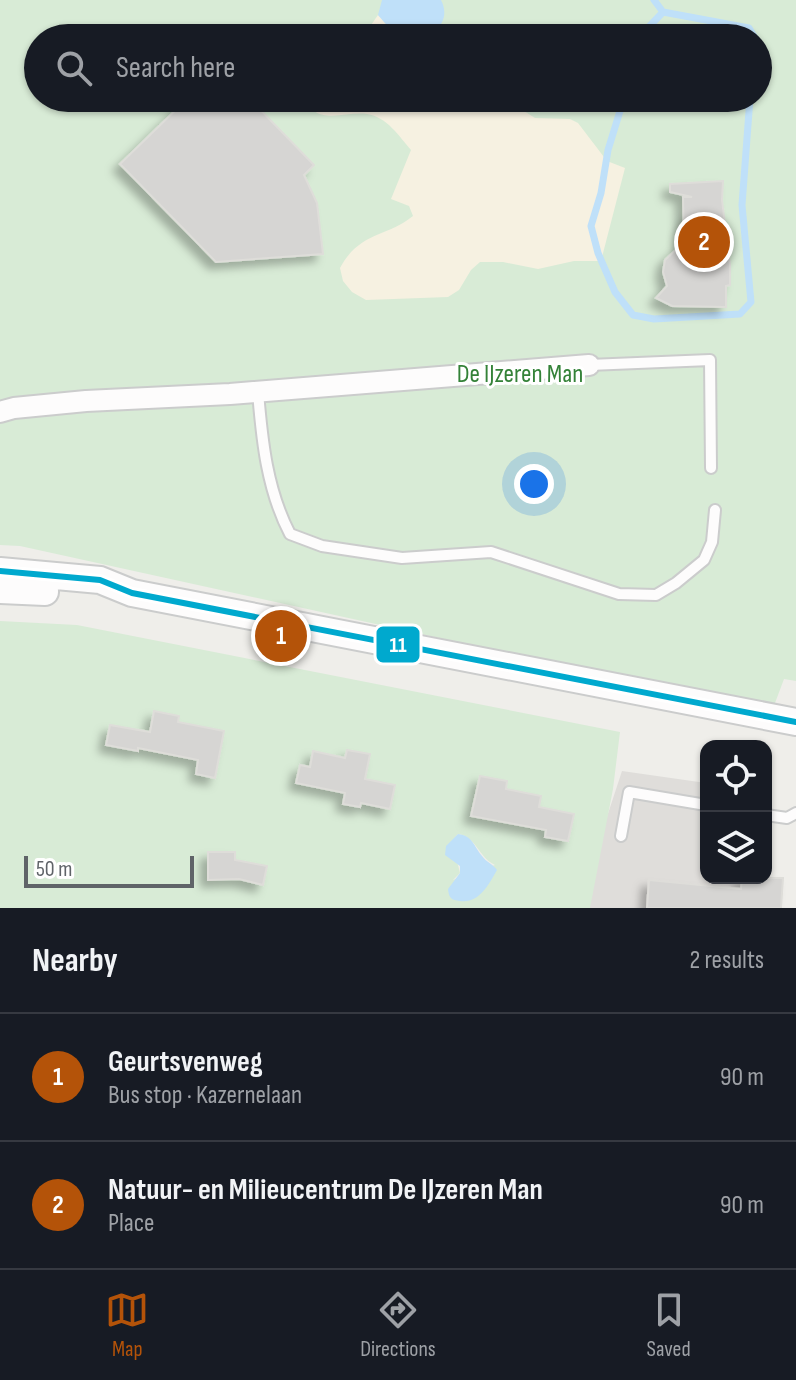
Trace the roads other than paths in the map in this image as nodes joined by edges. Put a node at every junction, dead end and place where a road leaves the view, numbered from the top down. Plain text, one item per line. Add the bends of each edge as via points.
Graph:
1 (589, 365) joint
2 (258, 392) junction
3 (0, 412) edge
4 (711, 468) dead end
5 (715, 510) dead end
6 (0, 571) edge
7 (0, 590) edge
8 (132, 593) junction
9 (796, 722) edge
10 (700, 804) edge
11 (796, 813) edge
12 (772, 816) edge
13 (621, 836) dead end

1 - 2 street
1 - 4 lane via 710,360
2 - 3 street via 86,401
2 - 5 lane via 278,511 290,534 322,546 402,558 491,552 619,594 656,595 704,560
6 - 8 street via 100,580
7 - 8 street via 98,597
8 - 9 street
10 - 13 lane via 629,792
11 - 12 lane

